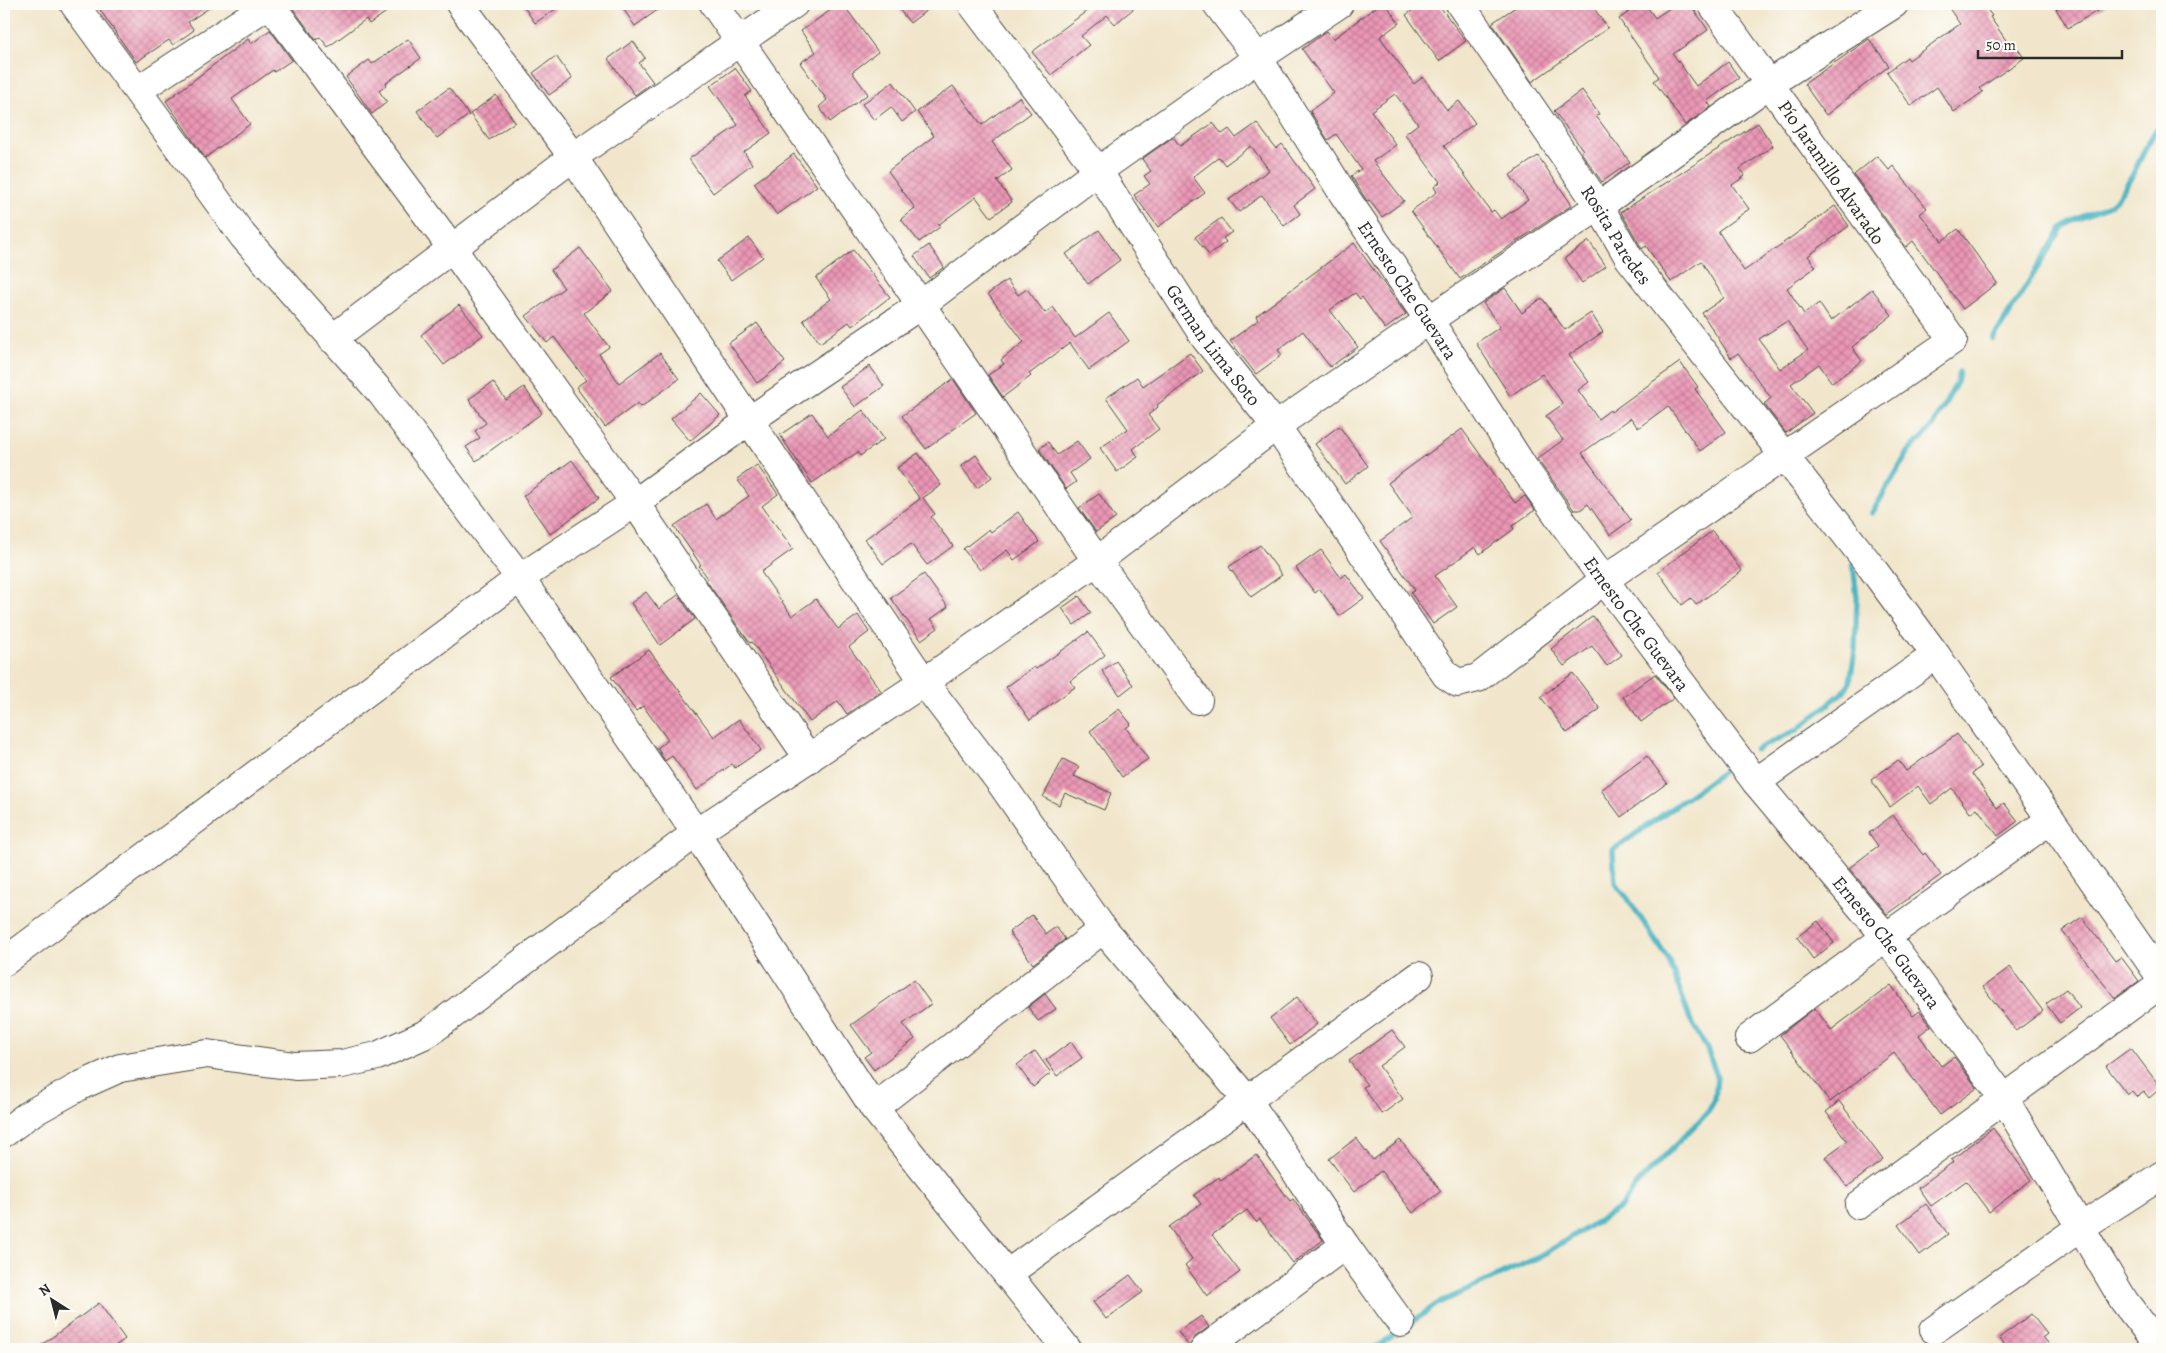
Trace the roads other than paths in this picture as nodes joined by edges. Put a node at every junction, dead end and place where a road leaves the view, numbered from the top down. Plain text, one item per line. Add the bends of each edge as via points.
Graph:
1 (74, 4) edge
2 (270, 4) edge
3 (460, 4) edge
4 (714, 4) edge
5 (794, 4) edge
6 (972, 4) edge
7 (1217, 4) edge
8 (1339, 4) edge
9 (1460, 4) edge
10 (1712, 4) edge
11 (1894, 4) edge
12 (740, 40) junction
13 (1258, 58) junction
14 (1770, 84) junction
15 (138, 90) junction
16 (574, 157) junction
17 (1098, 171) junction
18 (1599, 206) junction
19 (451, 247) junction
20 (922, 304) junction
21 (1429, 320) junction
22 (332, 339) junction
23 (750, 420) junction
24 (1276, 426) junction
25 (1785, 457) junction
26 (635, 503) junction
27 (1097, 561) junction
28 (520, 578) junction
29 (1604, 580) junction
30 (1936, 655) junction
31 (924, 682) junction
32 (1198, 700) dead end
33 (809, 759) junction
34 (1756, 782) junction
35 (2050, 820) junction
36 (696, 834) junction
37 (1104, 929) junction
38 (1886, 937) junction
39 (4, 962) edge
40 (1419, 976) dead end
41 (2162, 981) edge
42 (1749, 1038) dead end
43 (2005, 1100) junction
44 (1248, 1101) junction
45 (874, 1108) junction
46 (4, 1133) edge
47 (2162, 1175) edge
48 (1859, 1205) dead end
49 (2081, 1227) junction
50 (1345, 1245) junction
51 (1007, 1274) junction
52 (1401, 1323) dead end
53 (1934, 1330) dead end
54 (1066, 1349) edge
55 (1204, 1349) edge
56 (2162, 1349) edge

1 - 15 street
2 - 15 street
2 - 19 street
3 - 16 street
4 - 12 street
5 - 12 street
6 - 17 street, German Lima Soto
7 - 13 street, Ernesto Che Guevara
8 - 13 street
9 - 18 street, Rosita Paredes
10 - 14 street, Pío Jaramillo Alvarado
11 - 14 street
12 - 16 street
12 - 20 street
13 - 17 street
13 - 21 street, Ernesto Che Guevara via 1344,195
14 - 18 street
14 - 25 street, Pío Jaramillo Alvarado via 1953,340
15 - 22 street via 244,236
16 - 19 street
16 - 23 street
17 - 20 street
17 - 24 street, German Lima Soto via 1205,338
18 - 21 street
18 - 25 street, Rosita Paredes via 1629,258
19 - 22 street
19 - 26 street
20 - 23 street
20 - 27 street
21 - 24 street
21 - 29 street, Ernesto Che Guevara via 1526,471
22 - 28 street via 382,394
23 - 26 street
23 - 31 street
24 - 27 street
24 - 29 street, German Lima Soto via 1446,675 1458,682 1478,678
25 - 29 street
25 - 30 street, Rosita Paredes
26 - 28 street
26 - 33 street
27 - 31 street
27 - 32 street
28 - 36 street
28 - 39 street
29 - 34 street, Ernesto Che Guevara
30 - 34 street
30 - 35 street, Rosita Paredes
31 - 33 street
31 - 37 street via 1000,782
33 - 36 street
34 - 38 street, Ernesto Che Guevara
35 - 38 street
35 - 41 street, Rosita Paredes
36 - 45 street
36 - 46 street via 428,1033 377,1056 342,1064 295,1066 207,1054 120,1068 28,1114
37 - 44 street
37 - 45 street
38 - 42 street
38 - 43 street, Ernesto Che Guevara
40 - 44 street
41 - 43 street
43 - 48 street
43 - 49 street, Ernesto Che Guevara
44 - 50 street
44 - 51 street
45 - 51 street
47 - 49 street
49 - 53 street
49 - 56 street, Ernesto Che Guevara via 2124,1301
50 - 52 street
50 - 55 street
51 - 54 street

